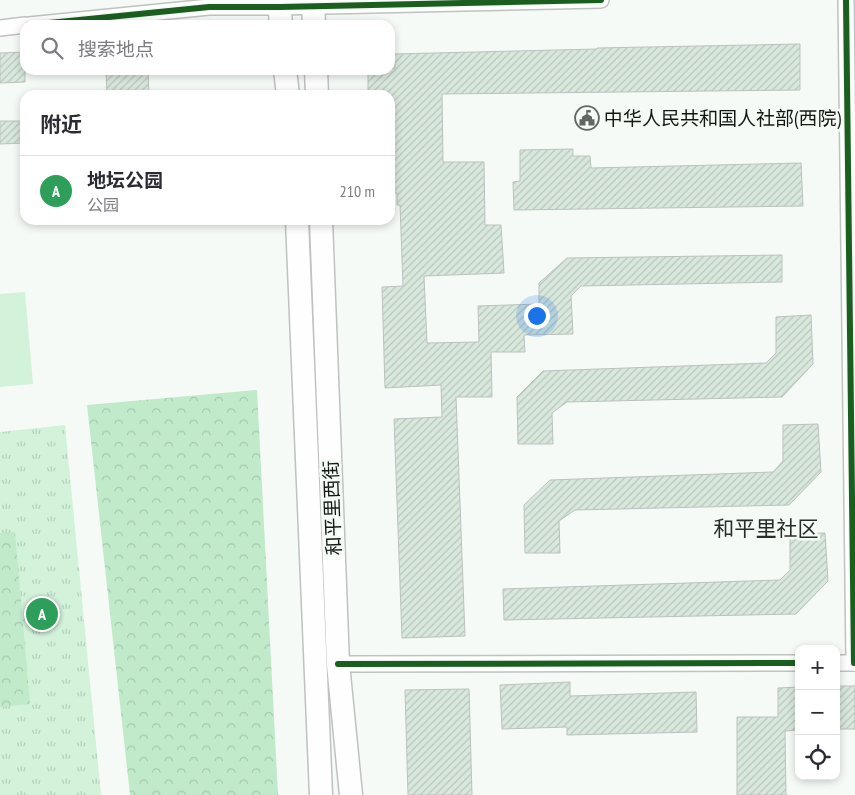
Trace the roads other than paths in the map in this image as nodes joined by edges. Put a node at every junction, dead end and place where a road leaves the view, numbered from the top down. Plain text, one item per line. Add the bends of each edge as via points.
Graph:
1 (601, 0) edge
2 (846, 0) edge
3 (313, 10) edge
4 (280, 11) edge
5 (78, 20) edge
6 (20, 26) edge
7 (0, 28) edge
8 (286, 75) edge
9 (316, 75) edge
10 (287, 90) edge
11 (317, 90) edge
12 (297, 225) edge
13 (321, 225) edge
14 (795, 663) edge
15 (840, 663) edge
16 (855, 663) edge
17 (338, 664) junction
18 (321, 795) edge
19 (351, 795) edge

1 - 3 street
2 - 16 street
3 - 4 street
4 - 5 street via 209,7
6 - 7 street
8 - 10 main road
9 - 11 main road
12 - 18 main road, 和平里西街
13 - 17 main road, 和平里西街
14 - 17 street
15 - 16 street
17 - 19 main road, 和平里西街

